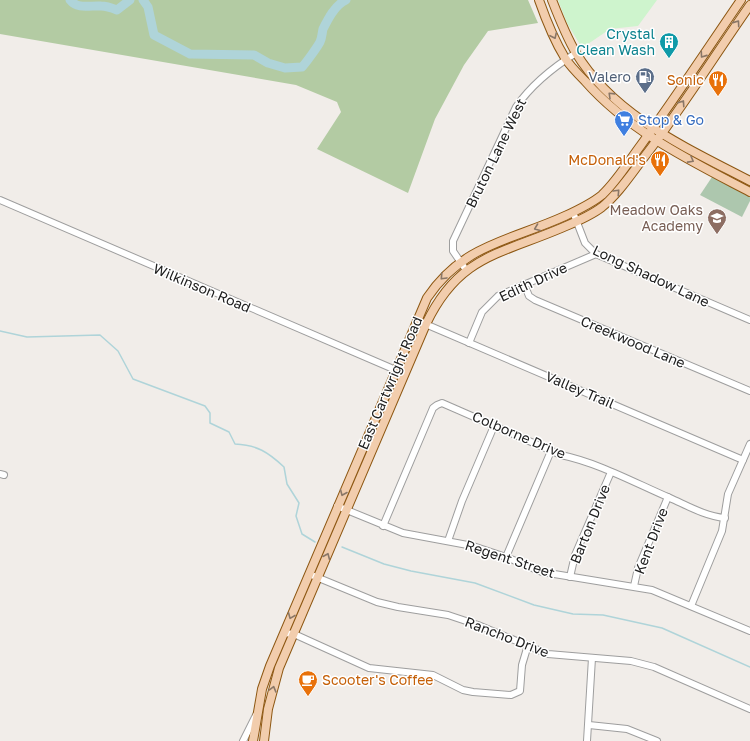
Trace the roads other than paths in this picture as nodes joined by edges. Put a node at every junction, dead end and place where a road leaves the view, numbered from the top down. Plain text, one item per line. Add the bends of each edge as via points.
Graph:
1 (539, 0) edge
2 (552, 0) edge
3 (741, 0) edge
4 (750, 5) edge
5 (716, 37) junction
6 (724, 42) junction
7 (576, 53) junction
8 (566, 59) junction
9 (653, 128) junction
10 (662, 133) junction
11 (648, 135) junction
12 (656, 141) junction
13 (709, 170) junction
14 (740, 175) junction
15 (750, 181) edge
16 (750, 192) edge
17 (0, 200) edge
18 (573, 212) junction
19 (576, 222) junction
20 (596, 254) junction
21 (460, 261) junction
22 (466, 270) junction
23 (524, 284) junction
24 (416, 320) junction
25 (750, 320) edge
26 (426, 324) junction
27 (469, 343) junction
28 (395, 370) junction
29 (405, 374) junction
30 (750, 391) edge
31 (494, 426) junction
32 (750, 444) edge
33 (551, 451) junction
34 (743, 460) junction
35 (611, 472) junction
36 (668, 497) junction
37 (338, 506) junction
38 (347, 510) junction
39 (725, 518) junction
40 (383, 526) junction
41 (448, 541) junction
42 (506, 556) junction
43 (309, 574) junction
44 (570, 577) junction
45 (318, 578) junction
46 (634, 586) junction
47 (691, 606) junction
48 (750, 630) edge
49 (284, 633) junction
50 (294, 634) junction
51 (528, 645) junction
52 (592, 658) junction
53 (259, 702) junction
54 (269, 704) junction
55 (750, 709) edge
56 (256, 713) junction
57 (588, 725) junction
58 (262, 740) edge
59 (243, 741) edge
60 (253, 741) edge
61 (587, 741) edge
62 (657, 741) edge

1 -> 8 main road
2 - 7 main road
3 - 5 main road, East Cartwright Road
6 -> 4 main road, East Cartwright Road
5 - 6 main road
5 -> 9 main road, East Cartwright Road
10 -> 6 main road, East Cartwright Road
7 - 8 street, Bruton Lane West
9 -> 7 main road via 613,97 596,80
8 - 11 main road via 595,93
8 - 21 street, Bruton Lane West via 526,92 516,107 453,242 452,251
9 - 10 main road
9 - 11 main road, East Cartwright Road
10 - 12 main road, East Cartwright Road
10 - 14 main road
11 - 12 main road
11 - 18 main road, East Cartwright Road via 602,195
12 -> 13 main road
19 -> 12 main road, East Cartwright Road via 602,207 612,197
13 - 14 main road via 715,166
13 - 16 main road
14 - 15 main road
17 - 28 street, Wilkinson Road
18 - 19 street, Long Shadow Lane
18 -> 21 main road, East Cartwright Road via 492,244
19 - 20 street, Long Shadow Lane via 585,244
19 - 22 main road, East Cartwright Road via 503,250
20 - 23 street, Edith Drive
20 - 25 street, Long Shadow Lane
21 - 22 street, Bruton Lane West
21 -> 24 main road, East Cartwright Road via 434,287
22 - 26 main road, East Cartwright Road via 440,297
23 - 27 street, Edith Drive via 498,296 482,312
23 - 30 street, Creekwood Lane via 529,296 535,300
24 - 26 street, Valley Trail
24 - 28 main road, East Cartwright Road
26 - 27 street, Valley Trail
26 - 29 main road, East Cartwright Road
27 - 34 street, Valley Trail
28 - 29 street, Wilkinson Road
28 -> 37 main road, East Cartwright Road
29 - 38 main road, East Cartwright Road
31 - 33 street, Colborne Drive
31 - 40 street, Colborne Drive via 447,404 433,408
31 - 41 street
32 - 34 street
33 - 35 street, Colborne Drive
33 - 42 street
34 - 39 street via 728,494
35 - 36 street, Colborne Drive
35 - 44 street, Barton Drive via 575,555
36 - 39 street, Colborne Drive via 704,513
36 - 46 street, Kent Drive via 638,568
37 - 38 street, Regent Street
37 - 43 main road, East Cartwright Road
38 - 40 street, Regent Street
45 -> 38 main road, East Cartwright Road
39 - 47 street via 722,532
40 - 41 street, Regent Street via 403,533
41 - 42 street, Regent Street
42 - 44 street, Regent Street via 542,572
43 - 45 street, Rancho Drive
43 -> 49 main road, East Cartwright Road
44 - 46 street, Regent Street
45 - 50 main road, East Cartwright Road
45 - 51 street, Rancho Drive via 378,602 456,617
46 - 47 street, Regent Street via 652,590
47 - 48 street, Regent Street
49 - 50 street
49 - 53 main road, East Cartwright Road
50 - 51 street via 369,668 433,675 463,690 511,695 520,691 522,665
54 -> 50 main road, East Cartwright Road via 279,668
51 - 52 street, Rancho Drive via 548,654
52 - 55 street, Rancho Drive via 631,661 654,667
52 - 57 street
53 - 54 main road
53 - 56 main road, East Cartwright Road
54 - 58 main road, East Cartwright Road
56 - 59 street
56 - 60 main road, East Cartwright Road
57 - 61 street
57 - 62 street via 627,729

